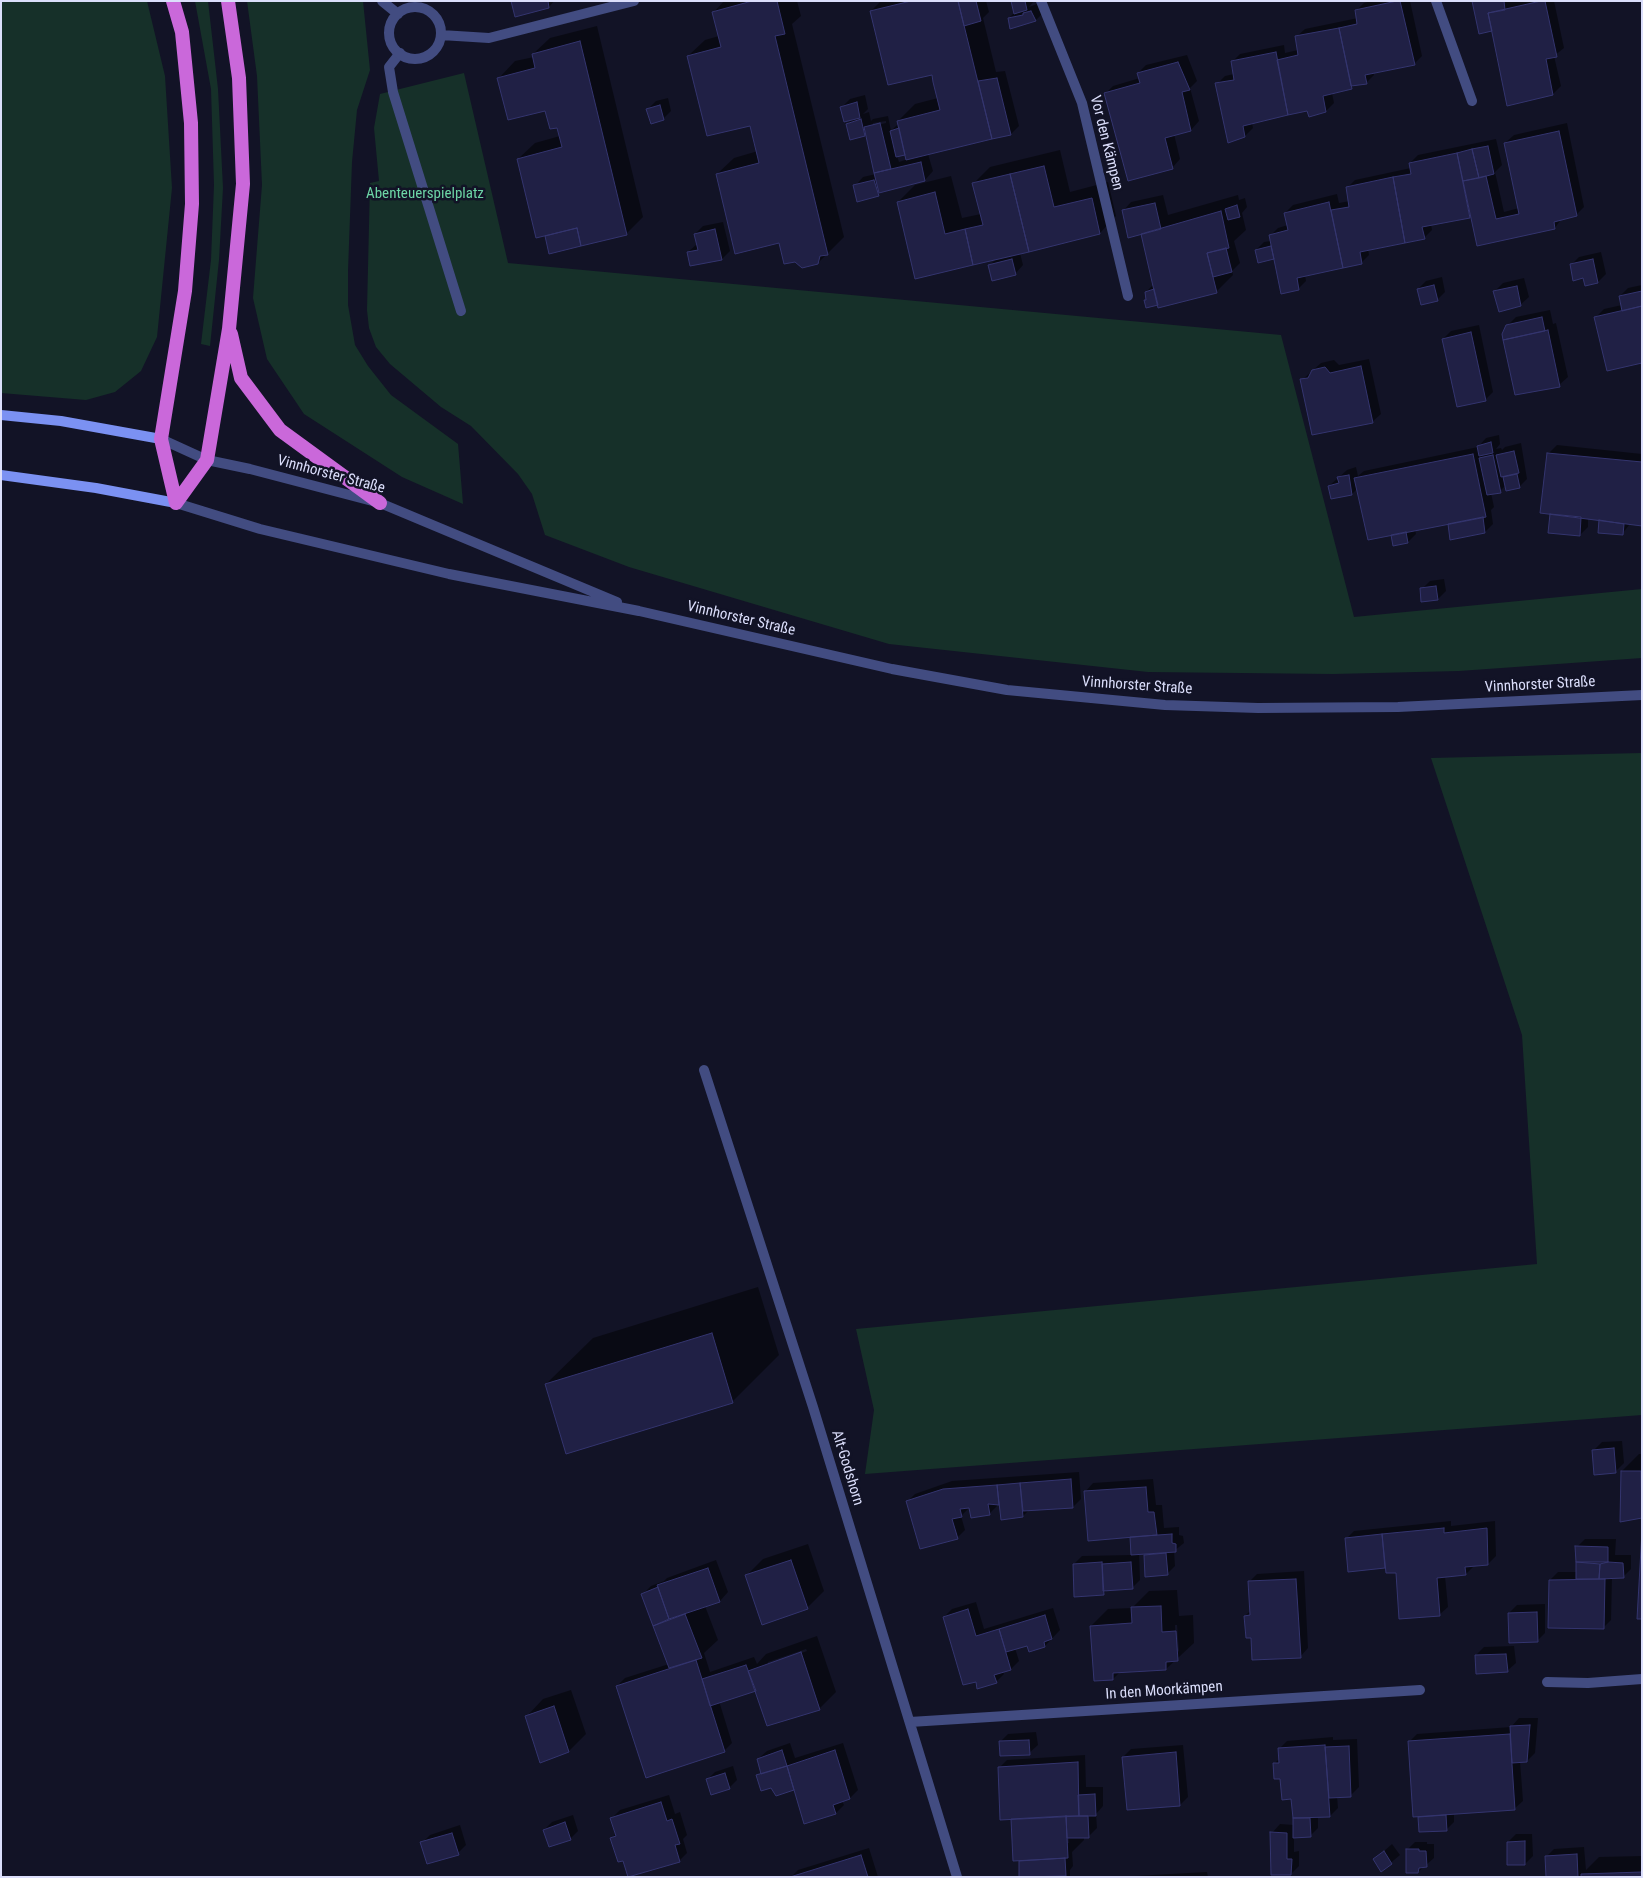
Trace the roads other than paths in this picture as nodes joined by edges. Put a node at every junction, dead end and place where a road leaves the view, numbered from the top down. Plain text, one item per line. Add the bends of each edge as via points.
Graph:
1 (173, 1) edge
2 (228, 1) edge
3 (382, 1) edge
4 (634, 1) edge
5 (1041, 1) edge
6 (1436, 1) edge
7 (398, 14) junction
8 (441, 35) junction
9 (400, 54) junction
10 (1472, 101) dead end
11 (1128, 296) dead end
12 (461, 311) dead end
13 (229, 329) junction
14 (1, 415) edge
15 (161, 439) junction
16 (207, 460) junction
17 (1, 475) edge
18 (176, 503) junction
19 (380, 503) junction
20 (639, 611) junction
21 (1642, 695) edge
22 (704, 1070) dead end
23 (1642, 1679) edge
24 (1547, 1682) dead end
25 (1420, 1690) dead end
26 (910, 1722) junction
27 (957, 1877) edge

1 - 15 highway via 182,32 191,123 192,204 185,292
2 - 13 highway via 239,78 243,184
3 - 7 street
4 - 8 street via 489,38
5 - 11 street, Vor den Kämpen via 1082,103
6 - 10 street
7 - 8 street via 407,8 427,10 440,24
7 - 9 street via 393,21 390,38
8 - 9 street via 434,51 426,56 417,59
9 - 12 street via 389,67 393,92
13 - 16 highway
13 - 19 highway via 241,378 280,430
14 - 15 main road, Vinnhorster Straße via 61,421
15 - 16 street, Vinnhorster Straße
15 - 18 highway
16 - 18 highway
16 - 19 street, Vinnhorster Straße
17 - 18 main road, Vinnhorster Straße
18 - 20 street, Vinnhorster Straße via 260,530 449,574
19 - 20 street, Vinnhorster Straße
20 - 21 street, Vinnhorster Straße via 892,669 1007,690 1165,705 1398,707
22 - 26 street, Alt-Godshorn via 816,1416
23 - 24 street
25 - 26 street, In den Moorkämpen
26 - 27 street, Alt-Godshorn

